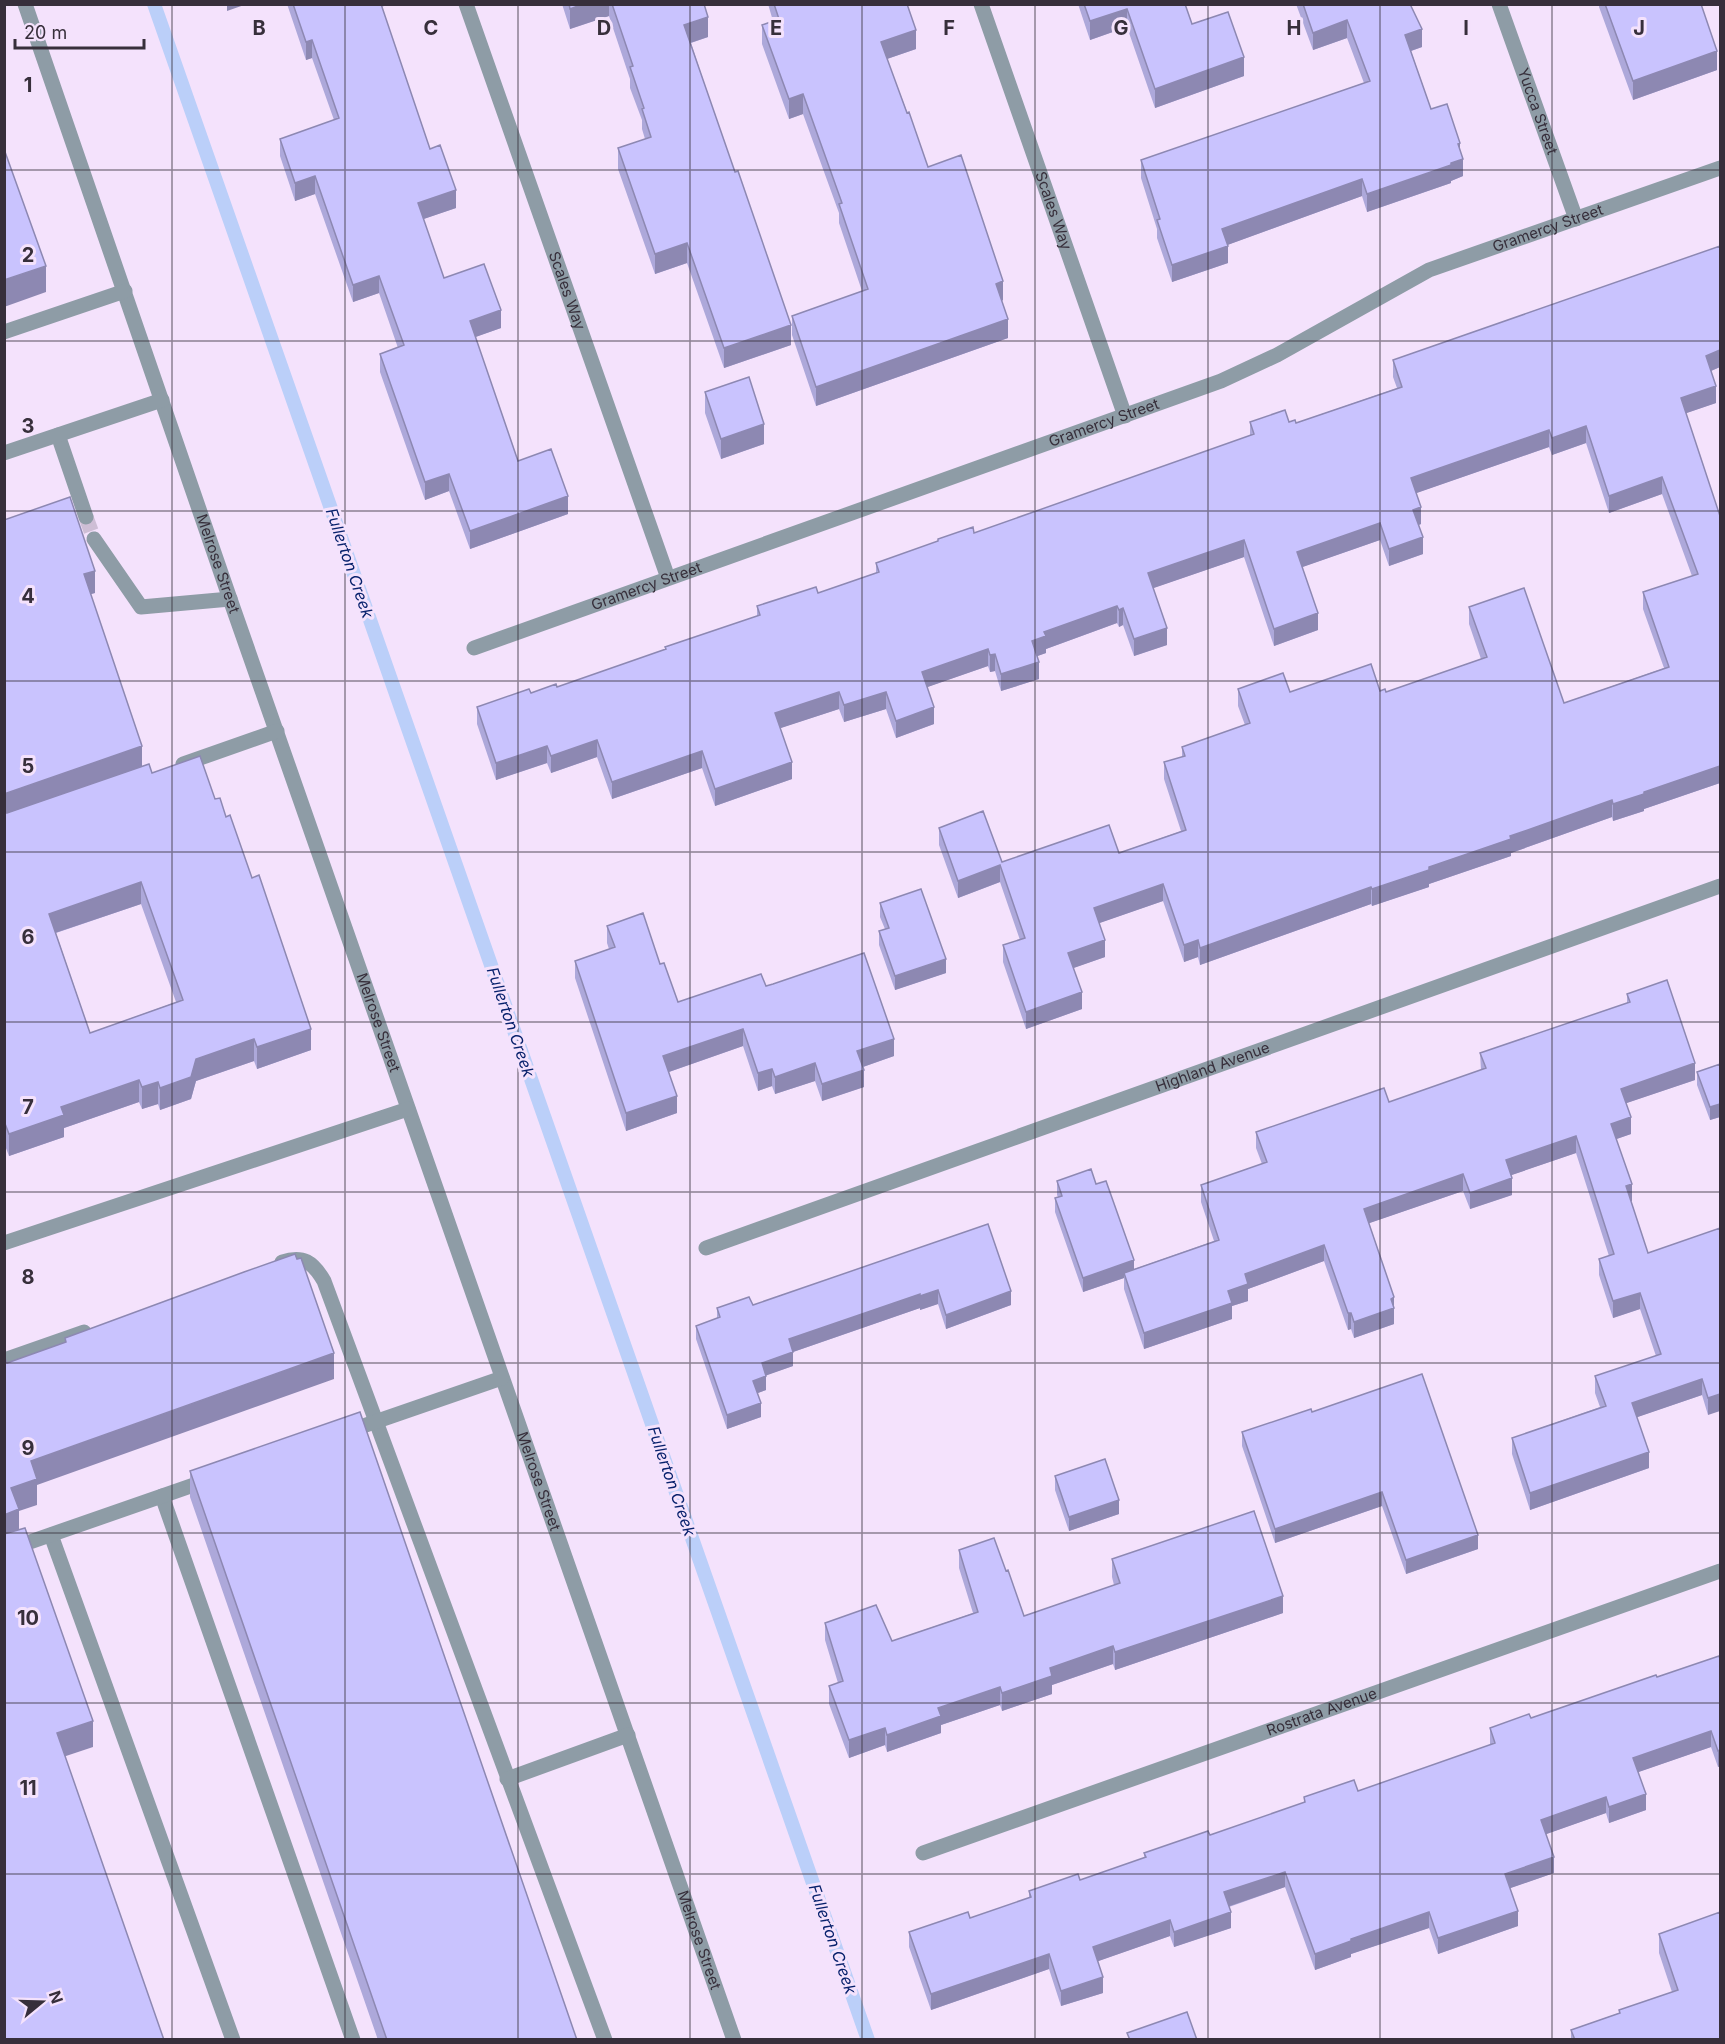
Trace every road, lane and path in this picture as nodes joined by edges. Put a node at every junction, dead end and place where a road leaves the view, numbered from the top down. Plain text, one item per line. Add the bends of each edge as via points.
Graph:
1 (25, 4) edge
2 (466, 4) edge
3 (981, 4) edge
4 (1499, 4) edge
5 (1720, 168) edge
6 (1576, 219) junction
7 (124, 291) junction
8 (4, 332) edge
9 (162, 400) junction
10 (1125, 416) junction
11 (58, 435) junction
12 (4, 453) edge
13 (86, 517) tunnel mouth
14 (94, 539) tunnel mouth
15 (668, 578) junction
16 (230, 598) junction
17 (474, 648) dead end
18 (277, 731) junction
19 (168, 769) edge
20 (1720, 886) edge
21 (408, 1109) junction
22 (4, 1243) edge
23 (706, 1248) dead end
24 (264, 1269) edge
25 (95, 1328) edge
26 (4, 1360) edge
27 (502, 1378) junction
28 (375, 1422) junction
29 (352, 1430) edge
30 (218, 1476) edge
31 (162, 1496) junction
32 (51, 1534) junction
33 (4, 1551) edge
34 (1720, 1571) edge
35 (628, 1735) junction
36 (507, 1779) junction
37 (923, 1853) dead end
38 (233, 2040) edge
39 (353, 2040) edge
40 (605, 2040) edge
41 (734, 2040) edge

1 - 7 street, Melrose Street
2 - 15 street, Scales Way
3 - 10 street, Scales Way
4 - 6 street, Yucca Street
5 - 6 street, Gramercy Street
6 - 10 street, Gramercy Street via 1429,270 1277,355 1221,381
7 - 8 street
7 - 9 street, Melrose Street
9 - 11 street
9 - 16 street, Melrose Street
10 - 15 street, Gramercy Street
11 - 12 street
11 - 13 street
14 - 16 street via 141,608
15 - 17 street, Gramercy Street
16 - 18 street, Melrose Street
18 - 19 street
18 - 21 street, Melrose Street
20 - 23 street, Highland Avenue
21 - 22 street
21 - 27 street, Melrose Street
24 - 28 street via 302,1259 316,1268
25 - 26 street
27 - 28 street
27 - 35 street, Melrose Street
28 - 29 street
28 - 36 street
30 - 31 street
31 - 32 street
31 - 39 street
32 - 33 street
32 - 38 street
34 - 37 street, Rostrata Avenue
35 - 36 street
35 - 41 street, Melrose Street
36 - 40 street

